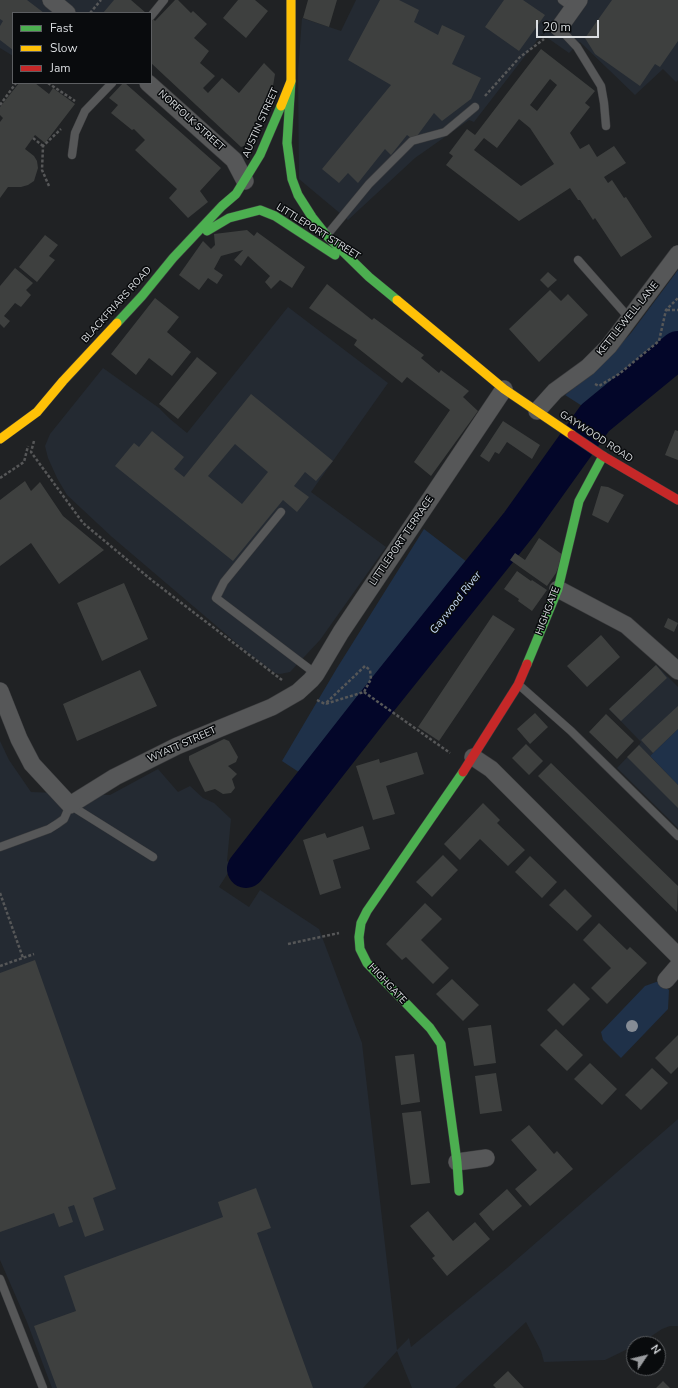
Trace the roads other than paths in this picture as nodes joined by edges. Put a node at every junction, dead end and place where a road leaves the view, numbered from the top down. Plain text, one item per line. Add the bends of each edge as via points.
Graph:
1 (51, 0) edge
2 (164, 0) edge
3 (291, 0) edge
4 (571, 3) edge
5 (66, 12) edge
6 (152, 15) edge
7 (559, 28) joint
8 (291, 80) junction
9 (111, 84) edge
10 (149, 84) edge
11 (475, 107) road end
12 (606, 126) dead end
13 (72, 154) dead end
14 (246, 181) junction
15 (327, 236) junction
16 (189, 242) junction
17 (319, 246) junction
18 (678, 254) edge
19 (578, 260) dead end
20 (370, 277) junction
21 (630, 319) junction
22 (504, 389) junction
23 (537, 411) junction
24 (0, 439) edge
25 (603, 456) junction
26 (678, 500) edge
27 (281, 512) dead end
28 (558, 589) junction
29 (678, 671) edge
30 (316, 674) junction
31 (518, 685) junction
32 (0, 692) edge
33 (298, 692) joint
34 (473, 757) junction
35 (70, 805) junction
36 (678, 836) edge
37 (0, 847) edge
38 (153, 857) dead end
39 (678, 956) edge
40 (678, 966) edge
41 (666, 980) dead end
42 (486, 1158) dead end
43 (457, 1162) junction
44 (459, 1191) dead end
45 (0, 1279) edge
46 (43, 1388) edge

1 - 5 street
2 - 6 lane
3 - 8 main road, AUSTIN STREET
4 - 7 street
7 - 12 lane via 577,47 602,86
8 - 14 main road, AUSTIN STREET via 276,120
8 - 15 main road, LITTLEPORT STREET via 288,164 298,195
9 - 13 lane via 85,111 76,133
10 - 14 street, NORFOLK STREET via 234,160
11 - 15 lane via 445,132 412,141 369,184
14 - 16 main road, BLACKFRIARS ROAD
15 - 17 lane
15 - 20 main road, LITTLEPORT STREET
16 - 17 main road, LITTLEPORT STREET via 229,218 260,210 275,216
16 - 24 main road, BLACKFRIARS ROAD via 37,412
17 - 20 main road, LITTLEPORT STREET
18 - 21 street, KETTLEWELL LANE
19 - 21 lane
20 - 22 main road, LITTLEPORT STREET
21 - 23 street, KETTLEWELL LANE via 609,346 555,392
22 - 23 main road, GAYWOOD ROAD
22 - 30 street, LITTLEPORT TERRACE via 341,632
23 - 25 main road, GAYWOOD ROAD
25 - 26 main road, GAYWOOD ROAD
25 - 28 main road, HIGHGATE via 579,502
27 - 30 lane via 224,582 216,598
28 - 29 street via 626,625
28 - 31 main road, HIGHGATE
30 - 33 street, LITTLEPORT TERRACE
31 - 34 main road, HIGHGATE
31 - 36 lane via 571,731
32 - 35 street via 32,764
33 - 35 street, WYATT STREET via 272,707 170,749 115,777
34 - 39 street via 491,769
34 - 43 main road, HIGHGATE via 366,911 359,937 360,949 367,963 430,1028 441,1044
35 - 37 lane via 64,819 49,829
35 - 38 lane
40 - 41 street
42 - 43 street
43 - 44 main road, HIGHGATE
45 - 46 lane

